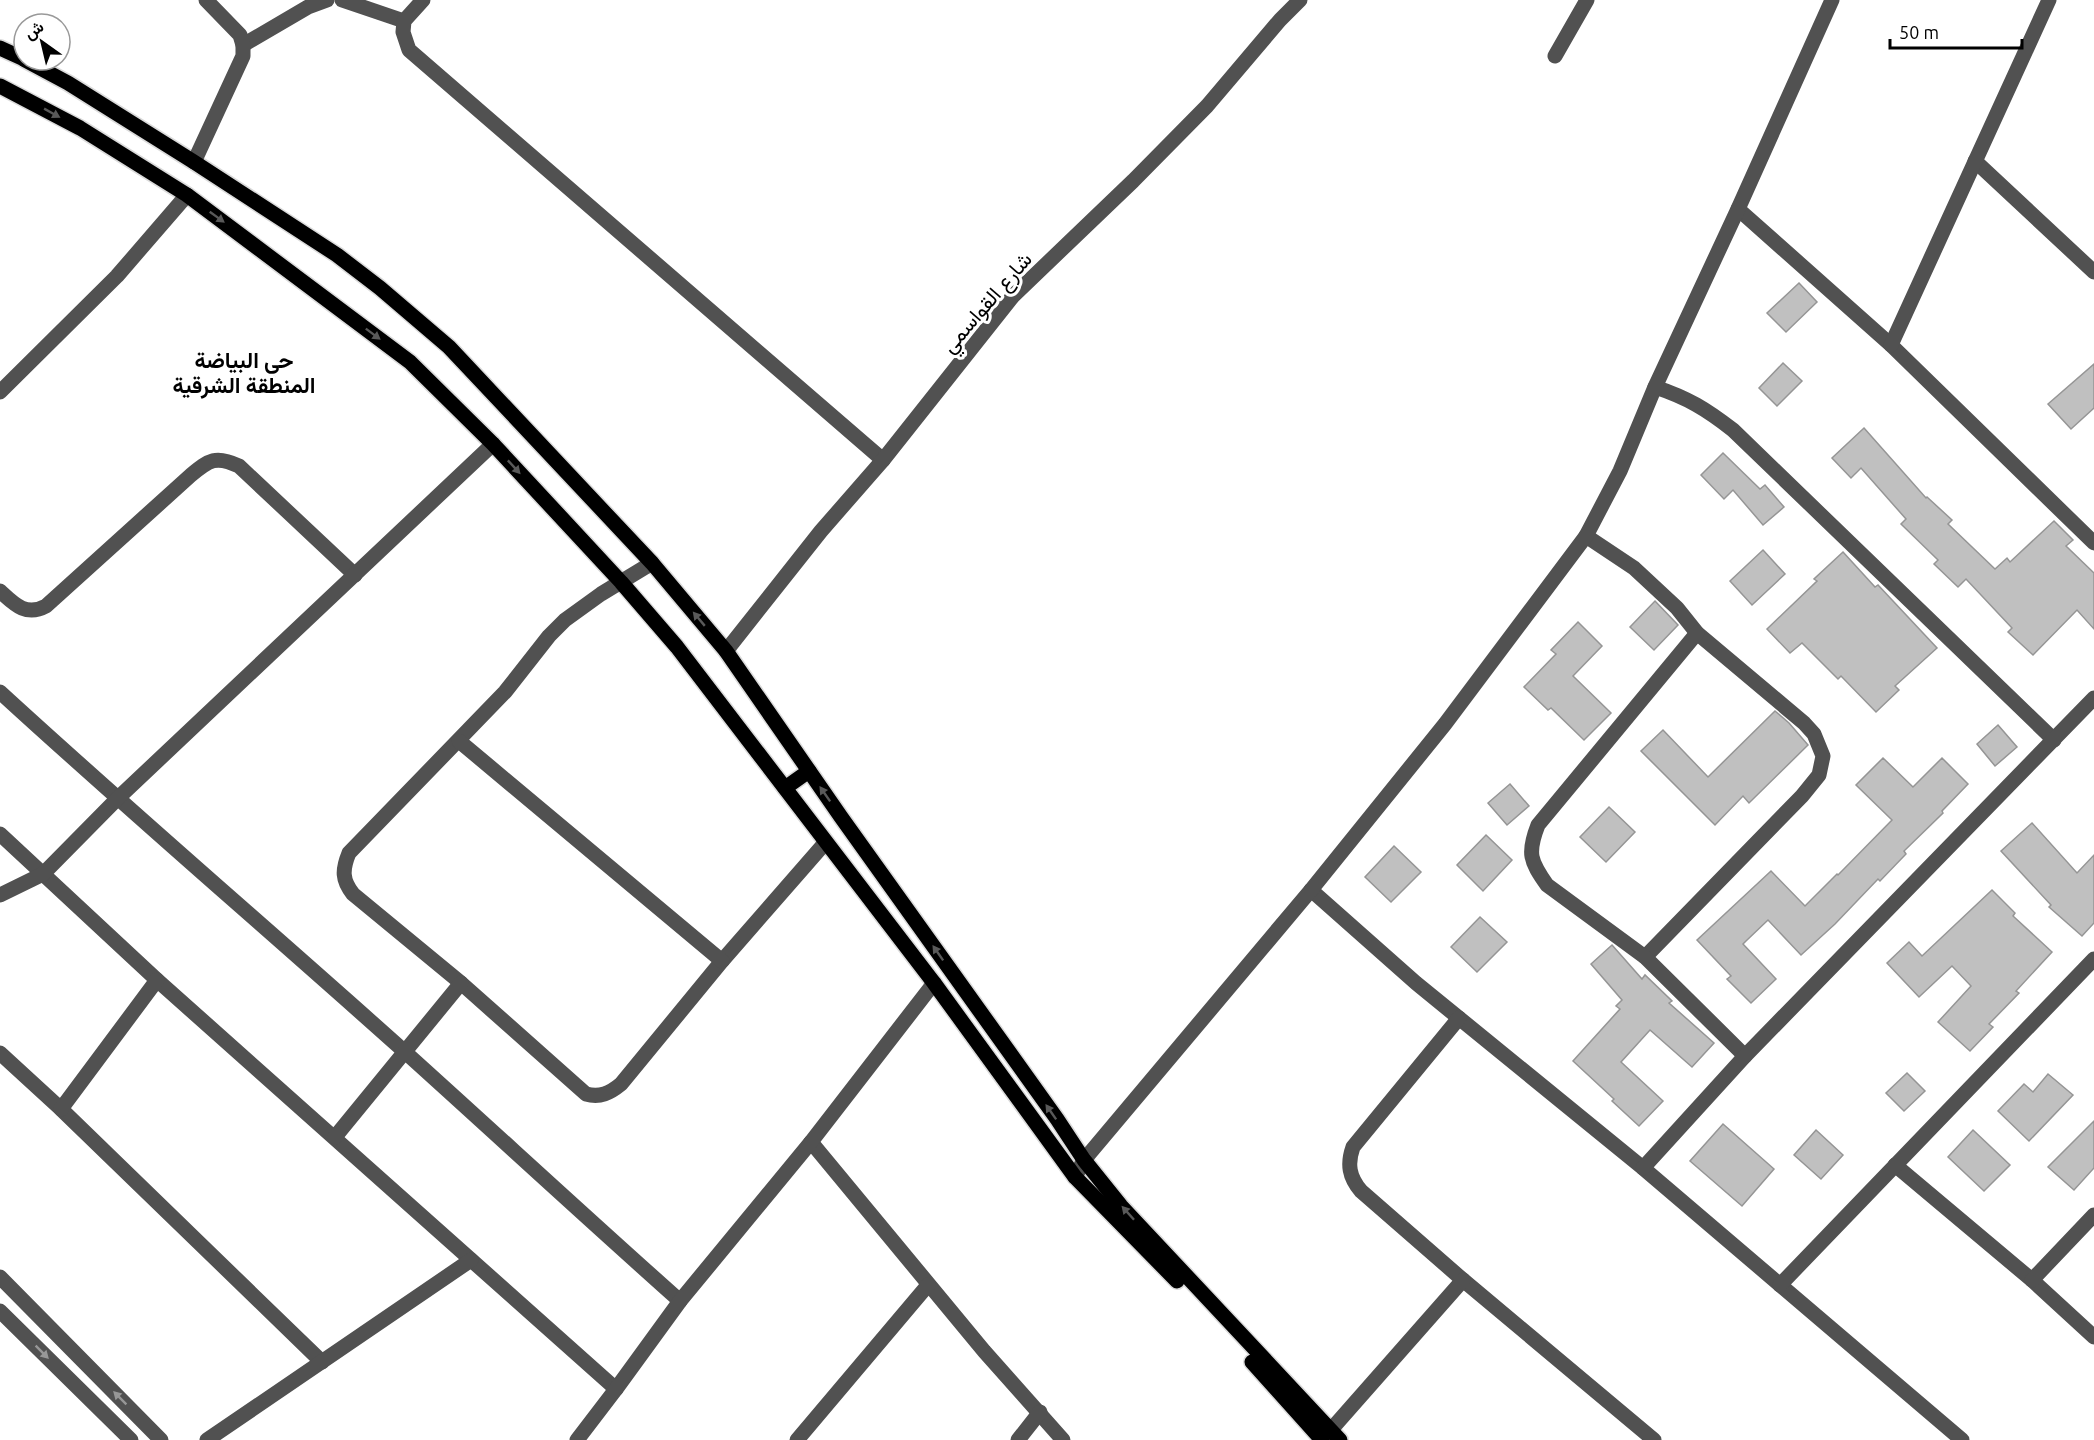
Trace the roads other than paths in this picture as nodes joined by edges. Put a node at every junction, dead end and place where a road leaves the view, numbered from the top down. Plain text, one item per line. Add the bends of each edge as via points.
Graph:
1 (206, 0) edge
2 (327, 0) edge
3 (342, 0) edge
4 (423, 0) edge
5 (1300, 0) edge
6 (1587, 0) edge
7 (1832, 0) edge
8 (2049, 0) edge
9 (404, 21) junction
10 (243, 45) junction
11 (1555, 56) dead end
12 (47, 72) edge
13 (0, 86) edge
14 (1975, 161) junction
15 (194, 162) junction
16 (187, 195) junction
17 (1738, 209) junction
18 (2094, 272) edge
19 (1891, 345) junction
20 (1655, 387) junction
21 (0, 392) edge
22 (493, 444) junction
23 (883, 460) junction
24 (1586, 536) junction
25 (2094, 543) edge
26 (652, 563) junction
27 (355, 575) junction
28 (621, 582) junction
29 (0, 591) edge
30 (1697, 633) junction
31 (726, 651) junction
32 (0, 692) edge
33 (2094, 698) edge
34 (2054, 740) junction
35 (459, 741) junction
36 (809, 771) junction
37 (785, 788) junction
38 (117, 799) junction
39 (0, 834) edge
40 (825, 843) junction
41 (43, 874) junction
42 (1311, 890) junction
43 (0, 895) edge
44 (1645, 957) junction
45 (2094, 959) edge
46 (722, 961) junction
47 (157, 980) junction
48 (461, 983) junction
49 (934, 983) junction
50 (1459, 1018) junction
51 (404, 1052) junction
52 (0, 1053) edge
53 (1745, 1056) junction
54 (61, 1109) junction
55 (335, 1137) junction
56 (811, 1142) junction
57 (1084, 1160) junction
58 (1895, 1165) junction
59 (1643, 1168) junction
60 (1075, 1177) junction
61 (2094, 1215) edge
62 (471, 1260) junction
63 (0, 1277) edge
64 (1464, 1280) junction
65 (2032, 1280) junction
66 (928, 1285) junction
67 (1780, 1285) junction
68 (680, 1302) junction
69 (0, 1311) edge
70 (2094, 1337) edge
71 (322, 1362) junction
72 (616, 1389) junction
73 (1040, 1412) junction
74 (1329, 1437) edge
75 (130, 1440) edge
76 (161, 1440) edge
77 (207, 1440) edge
78 (577, 1440) edge
79 (797, 1440) edge
80 (1018, 1440) edge
81 (1063, 1440) edge
82 (1654, 1440) edge
83 (1962, 1440) edge

1 - 10 street via 240,35
2 - 10 street
3 - 9 street
4 - 9 street
5 - 23 street, شارع القواسمي via 1207,106 1013,296
6 - 11 street
7 - 17 street
8 - 14 street
9 - 23 street via 409,50
10 - 15 street via 243,56
12 - 15 main road
13 -> 16 main road via 80,128
14 - 18 street
14 - 19 street
15 - 26 main road via 337,255 449,347
16 - 21 street via 117,276
16 -> 22 main road via 410,362
17 - 19 street
17 - 20 street
19 - 25 street
20 - 24 street via 1620,471
20 - 34 street via 1701,406 1733,430
22 - 27 street
22 -> 28 main road
23 - 31 street, شارع القواسمي
24 - 30 street via 1634,568 1677,608
24 - 42 street via 1445,723
26 - 28 street
31 -> 26 main road
27 - 29 street via 239,466 216,459 190,475 38,611 16,605
27 - 38 street
28 - 35 street via 577,610 549,636 505,692
28 - 37 main road
30 - 44 street via 1538,825 1531,843 1534,864 1547,885
30 - 44 street via 1804,723 1814,734 1823,756 1818,775 1802,796
31 - 36 main road
32 - 38 street
33 - 34 street
34 - 53 street
35 - 46 street
35 - 48 street via 349,853 344,878 353,894
36 - 37 main road
57 -> 36 main road
37 - 40 main road
38 - 41 street
38 - 51 street
39 - 41 street
40 - 46 street
40 - 49 main road
41 - 43 street
41 - 47 street
42 - 50 street
42 - 57 street
44 - 53 street
45 - 58 street
46 - 48 street via 621,1084 595,1097 586,1094
47 - 54 street
47 - 55 street
48 - 51 street
49 - 56 street
49 - 60 main road
50 - 59 street
50 - 64 street via 1353,1147 1349,1167 1361,1191
51 - 55 street
51 - 68 street
52 - 54 street
53 - 59 street
54 - 71 street
55 - 62 street
56 - 66 street
56 - 68 street
57 - 60 street
74 -> 57 main road
58 - 65 street
58 - 67 street
59 - 67 street
60 - 74 main road
61 - 65 street
62 - 71 street
62 - 72 street
76 -> 63 street
64 - 74 street
64 - 82 street
65 - 70 street
66 - 73 street
66 - 79 street
67 - 83 street
68 - 72 street
69 -> 75 street
71 - 77 street
72 - 78 street
73 - 80 street
73 - 81 street

